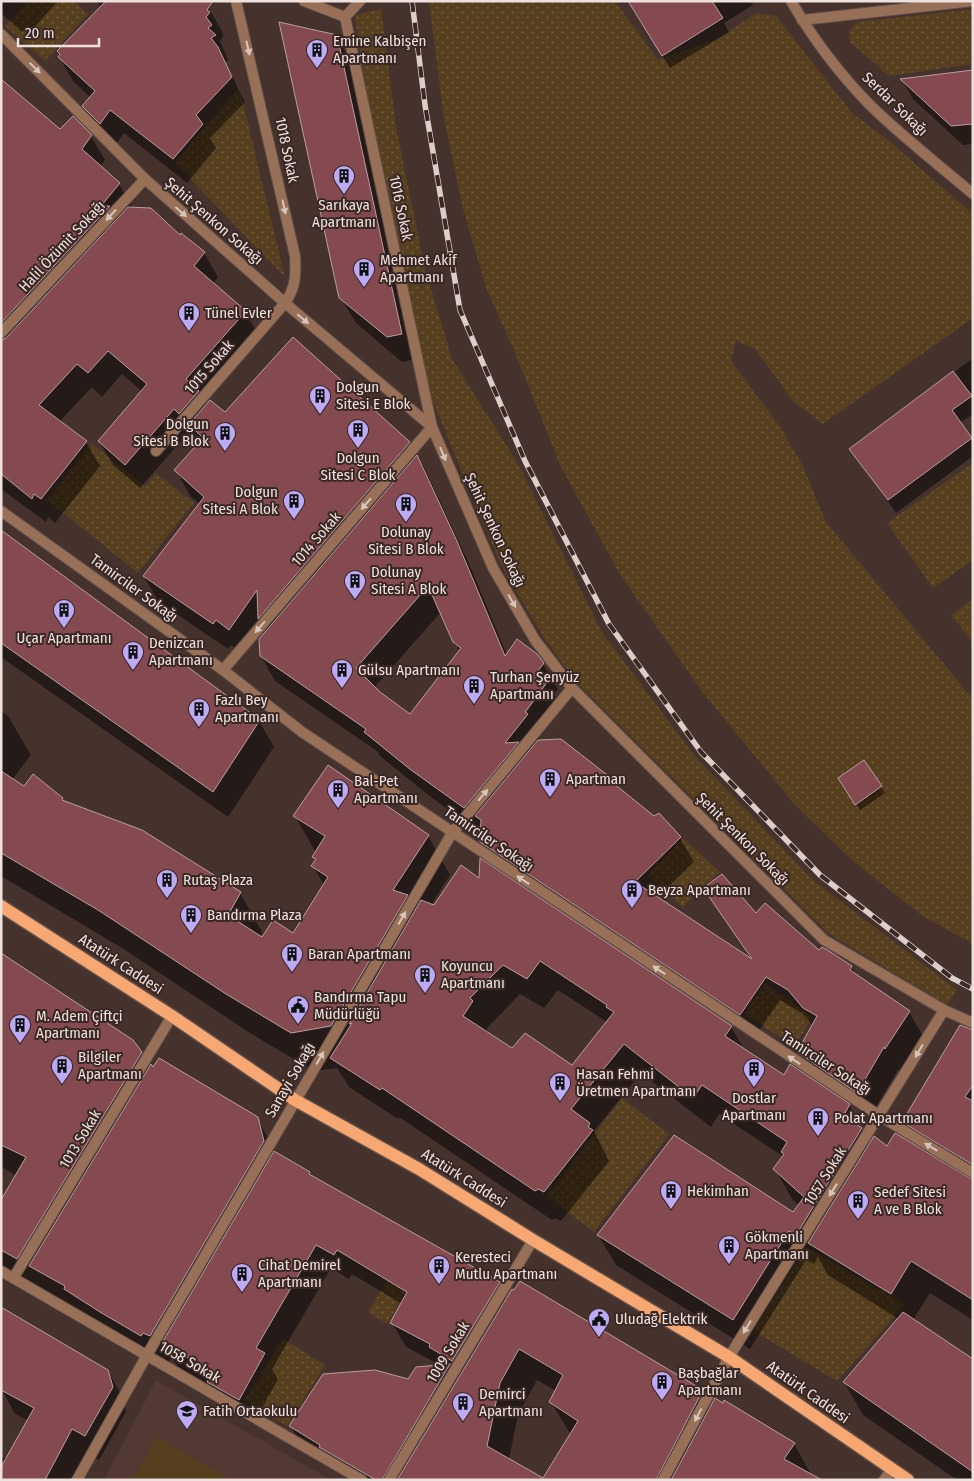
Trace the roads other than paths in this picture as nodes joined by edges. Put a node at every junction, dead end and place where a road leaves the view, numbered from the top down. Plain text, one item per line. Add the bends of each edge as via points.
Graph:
1 (236, 1) edge
2 (304, 1) edge
3 (360, 1) edge
4 (791, 1) edge
5 (973, 1) edge
6 (345, 17) junction
7 (802, 20) junction
8 (1, 34) edge
9 (145, 179) junction
10 (973, 194) edge
11 (285, 303) junction
12 (1, 333) edge
13 (432, 427) junction
14 (156, 451) dead end
15 (1, 511) edge
16 (223, 670) junction
17 (572, 688) junction
18 (452, 833) junction
19 (1, 906) edge
20 (944, 1010) junction
21 (172, 1016) junction
22 (973, 1023) edge
23 (295, 1100) junction
24 (880, 1116) junction
25 (973, 1173) edge
26 (533, 1240) junction
27 (1, 1271) edge
28 (14, 1277) junction
29 (147, 1355) junction
30 (729, 1356) junction
31 (888, 1475) edge
32 (77, 1480) edge
33 (362, 1480) edge
34 (389, 1480) edge
35 (663, 1480) edge
36 (908, 1480) edge

1 -> 11 street, 1018 Sokak via 295,256 294,291
2 - 6 street
3 - 6 street
4 - 7 street, Serdar Sokağı
5 - 7 street
6 - 13 street, 1016 Sokak
7 - 10 street, Serdar Sokağı via 867,102
8 -> 9 street, Şehit Şenkon Sokağı
9 -> 11 street, Şehit Şenkon Sokağı
9 -> 12 street, Halil Özümit Sokağı
11 -> 13 street, Şehit Şenkon Sokağı
11 - 14 street, 1015 Sokak
13 -> 16 street, 1014 Sokak
13 -> 17 street, Şehit Şenkon Sokağı via 493,568 535,640
15 - 16 street, Tamirciler Sokağı
16 - 18 street, Tamirciler Sokağı via 302,732
18 -> 17 street, Sanayi Sokağı
17 - 20 street, Şehit Şenkon Sokağı via 824,940
23 -> 18 street, Sanayi Sokağı
24 -> 18 street, Tamirciler Sokağı
19 - 21 main road, Atatürk Caddesi
20 - 22 street, Şehit Şenkon Sokağı
20 -> 24 street, 1057 Sokak
21 - 23 main road, Atatürk Caddesi
21 - 28 street, 1013 Sokak
23 - 26 main road, Atatürk Caddesi via 419,1169
23 - 29 street, Sanayi Sokağı
25 -> 24 street, Tamirciler Sokağı
24 -> 30 street, 1057 Sokak
26 - 30 main road, Atatürk Caddesi
26 - 34 street, 1009 Sokak
27 - 28 street, 1058 Sokak
28 - 29 street, 1058 Sokak
29 - 32 street, Sanayi Sokağı
29 - 33 street, 1058 Sokak
30 - 31 main road, Atatürk Caddesi
30 -> 35 street, 1057 Sokak
31 - 36 main road, Atatürk Caddesi

